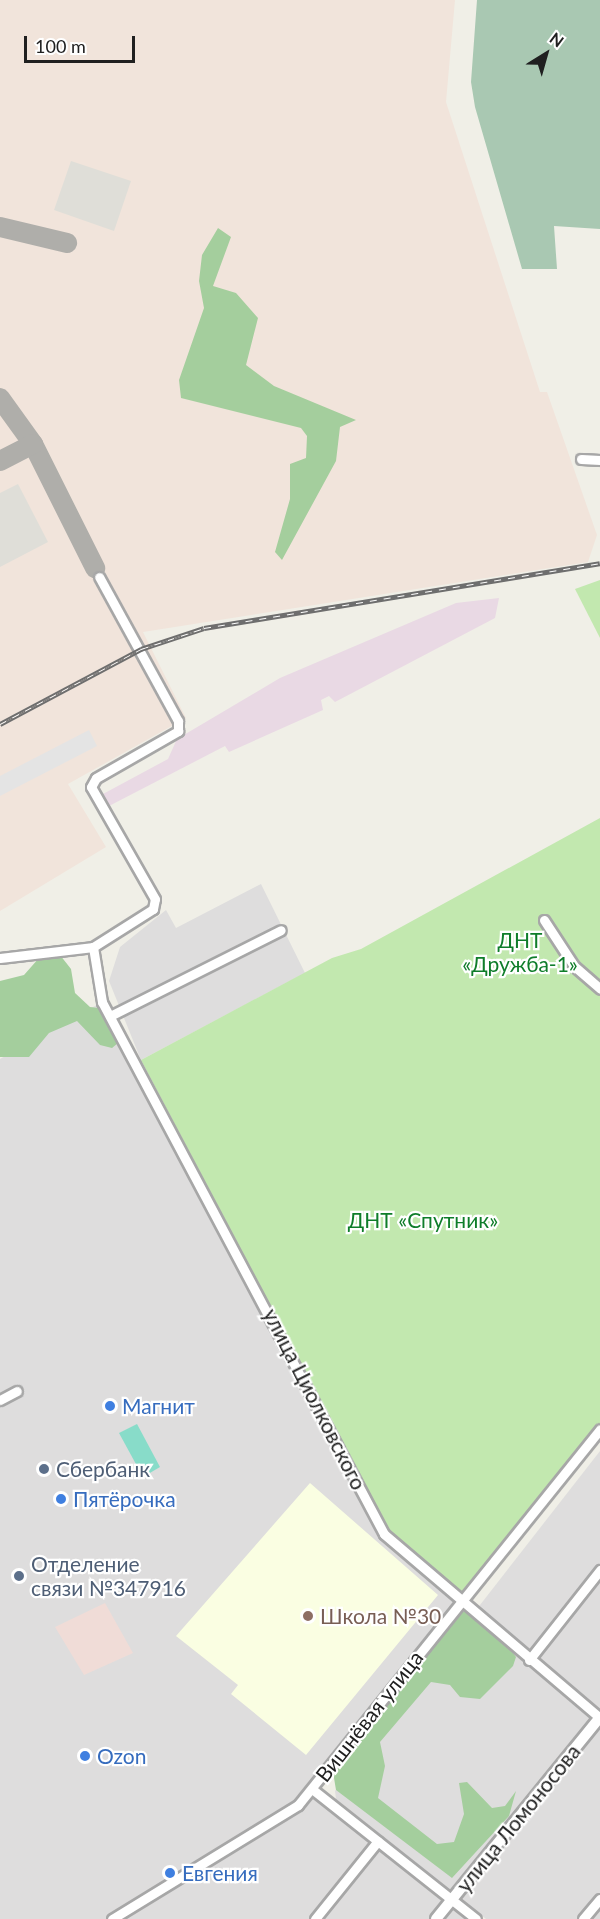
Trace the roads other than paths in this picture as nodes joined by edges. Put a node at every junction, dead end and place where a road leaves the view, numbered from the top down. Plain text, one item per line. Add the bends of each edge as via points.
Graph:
1 (581, 459) dead end
2 (600, 460) edge
3 (99, 577) dead end
4 (544, 920) dead end
5 (281, 930) dead end
6 (93, 947) junction
7 (0, 958) edge
8 (600, 989) edge
9 (110, 1016) junction
10 (17, 1391) dead end
11 (0, 1400) edge
12 (600, 1429) edge
13 (600, 1570) edge
14 (458, 1602) junction
15 (529, 1660) junction
16 (600, 1718) edge
17 (312, 1789) junction
18 (378, 1841) junction
19 (600, 1899) edge
20 (452, 1900) junction
21 (112, 1919) edge
22 (315, 1919) edge
23 (436, 1919) edge
24 (476, 1919) edge
25 (583, 1919) edge

1 - 2 street
3 - 6 street via 144,654 178,731 96,778 91,787 155,899 142,920
4 - 8 street via 574,966
5 - 9 street
6 - 7 street
6 - 9 street, улица Циолковского
9 - 14 street, улица Циолковского via 384,1534
10 - 11 street
12 - 14 street, Вишнёвая улица
13 - 15 street
14 - 15 street, улица Циолковского
14 - 17 street, Вишнёвая улица
15 - 16 street, улица Циолковского
16 - 20 street, улица Ломоносова
17 - 18 street
17 - 21 street, Вишнёвая улица via 298,1805
18 - 20 street
18 - 22 street
19 - 25 street
20 - 23 street, улица Ломоносова
20 - 24 street

